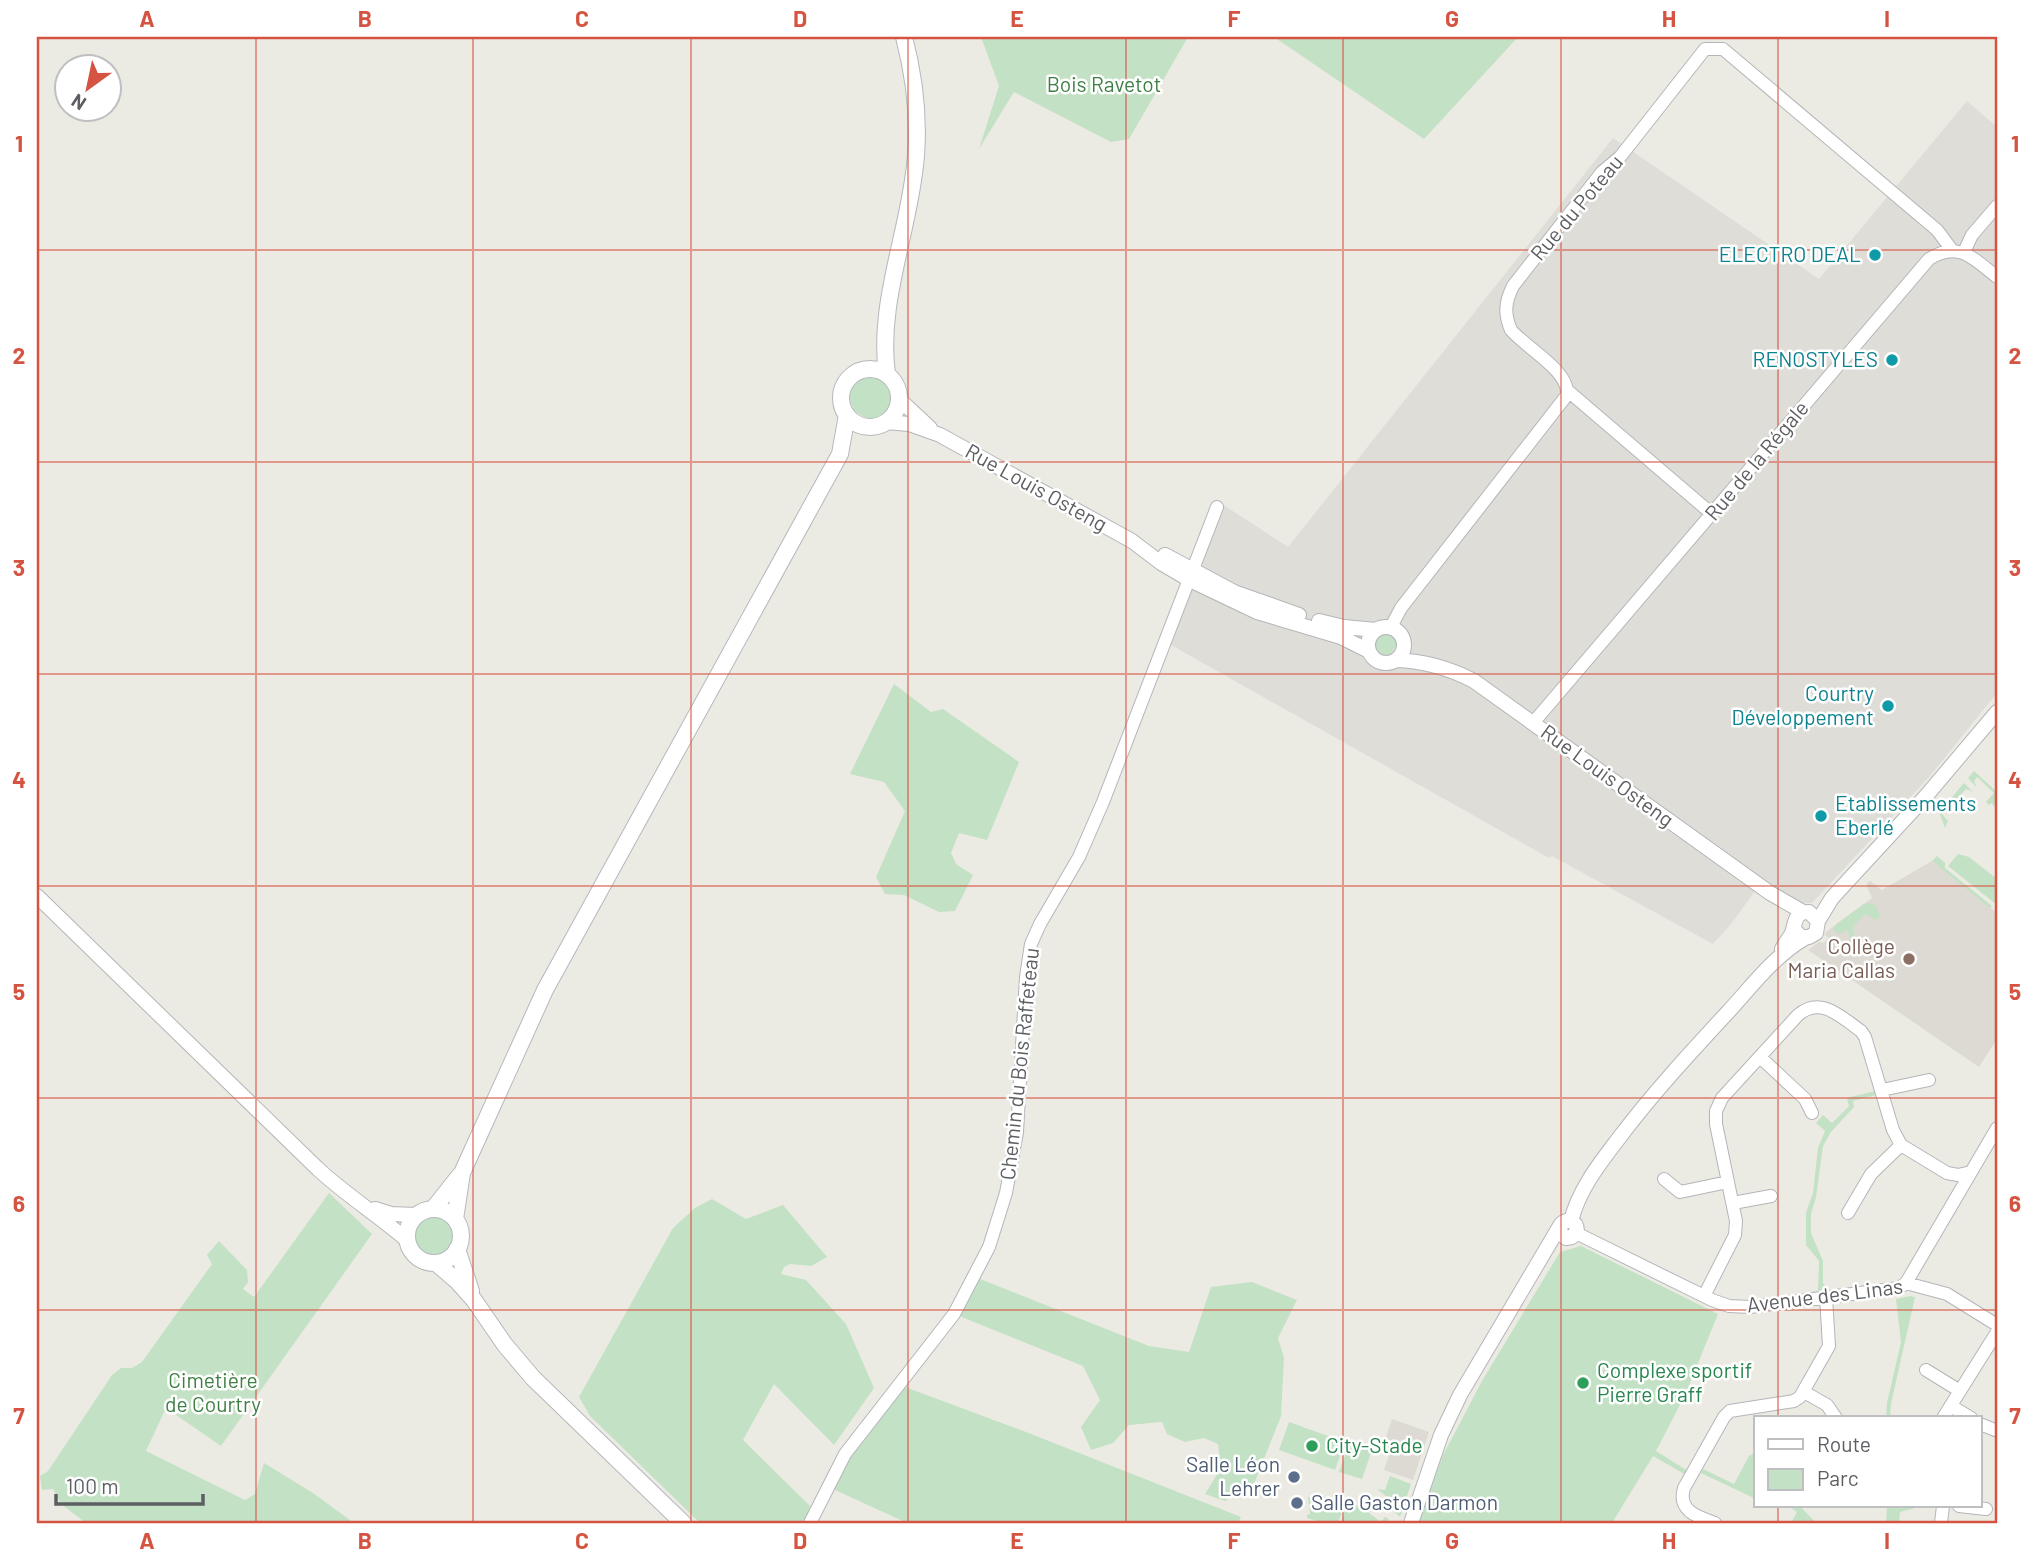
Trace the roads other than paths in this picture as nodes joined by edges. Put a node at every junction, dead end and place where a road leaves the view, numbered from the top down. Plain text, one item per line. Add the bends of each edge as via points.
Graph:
1 (904, 37) edge
2 (1997, 206) edge
3 (1958, 251) junction
4 (1997, 277) edge
5 (884, 330) junction
6 (863, 369) junction
7 (887, 374) junction
8 (1567, 390) junction
9 (899, 399) junction
10 (847, 415) junction
11 (886, 422) junction
12 (869, 427) junction
13 (940, 435) junction
14 (840, 454) junction
15 (1217, 508) dead end
16 (1712, 514) junction
17 (1191, 575) junction
18 (1391, 627) junction
19 (1376, 630) junction
20 (1404, 640) junction
21 (1369, 651) junction
22 (1396, 660) junction
23 (1441, 666) junction
24 (1997, 712) edge
25 (1534, 723) junction
26 (37, 896) edge
27 (1804, 922) junction
28 (1760, 1057) junction
29 (1929, 1080) dead end
30 (1882, 1090) junction
31 (1812, 1113) dead end
32 (1997, 1128) edge
33 (1901, 1145) junction
34 (1971, 1172) junction
35 (462, 1173) junction
36 (1947, 1173) junction
37 (1664, 1179) dead end
38 (1728, 1182) junction
39 (1958, 1195) junction
40 (1771, 1196) dead end
41 (1733, 1203) junction
42 (366, 1207) junction
43 (433, 1209) junction
44 (1847, 1213) dead end
45 (416, 1215) junction
46 (455, 1219) junction
47 (1569, 1229) junction
48 (407, 1240) junction
49 (457, 1250) junction
50 (436, 1263) junction
51 (1906, 1283) junction
52 (1704, 1296) junction
53 (1826, 1297) junction
54 (474, 1300) junction
55 (1997, 1325) edge
56 (1997, 1332) edge
57 (1926, 1370) dead end
58 (1960, 1391) junction
59 (1804, 1392) junction
60 (1951, 1406) junction
61 (1835, 1416) edge
62 (1944, 1416) edge
63 (1968, 1416) edge
64 (1982, 1425) edge
65 (1995, 1430) dead end
66 (1977, 1508) edge
67 (1986, 1509) dead end
68 (683, 1523) edge
69 (810, 1523) edge
70 (1411, 1523) edge
71 (1714, 1523) edge

1 - 5 main road via 915,92 916,150
2 - 3 street
3 - 4 street
3 - 8 street, Rue du Poteau via 1723,49 1705,49 1620,157 1602,172 1508,295 1506,313 1511,330 1560,374
3 - 16 street, Rue de la Régale via 1928,259
5 - 6 main road
5 - 7 main road
6 - 7 main road
6 - 10 main road via 843,387 842,405
7 - 9 main road
8 - 16 street
8 - 18 street via 1562,403 1401,608
9 - 11 main road
9 - 13 street, Rue Louis Osteng
10 - 12 main road
10 - 14 main road
11 - 12 main road
11 - 13 street, Rue Louis Osteng
12 - 14 main road
13 - 17 street, Rue Louis Osteng
14 - 35 main road via 545,990
15 - 17 street, Chemin du Bois Raffeteau
16 - 25 street, Rue de la Régale
17 - 19 street, Rue Louis Osteng via 1283,610 1344,627
17 - 21 street, Rue Louis Osteng via 1257,612 1341,637
17 - 69 street, Chemin du Bois Raffeteau via 1103,802 1031,944 1017,1132 1006,1193 989,1247 954,1314 845,1454
18 - 19 street
18 - 20 street
19 - 21 street via 1368,640
20 - 22 street
20 - 23 street, Rue Louis Osteng
21 - 22 street via 1380,662
22 - 23 street, Rue Louis Osteng
23 - 25 street, Rue Louis Osteng via 1474,681
24 - 27 street via 1926,796
25 - 27 street, Rue Louis Osteng
26 - 42 street via 323,1174
27 - 47 street via 1774,962 1636,1116 1586,1185
28 - 30 street via 1804,1010 1825,1007 1866,1037
28 - 31 street via 1805,1099
28 - 38 street via 1716,1111
29 - 30 street
30 - 33 street
32 - 34 street
33 - 36 street
33 - 44 street via 1871,1174
34 - 36 street
34 - 39 street
35 - 43 main road
35 - 46 main road
36 - 39 street
37 - 38 street via 1680,1192
38 - 41 street
39 - 51 street
40 - 41 street
41 - 52 street via 1735,1235
42 - 45 street
42 - 48 street
43 - 45 main road
43 - 46 main road
45 - 48 main road
46 - 49 main road via 461,1234
47 - 52 street, Avenue des Linas
47 - 70 street via 1546,1251 1455,1404
48 - 50 main road via 420,1259
49 - 50 main road
49 - 54 main road
50 - 54 main road
51 - 53 street, Avenue des Linas via 1899,1288
51 - 55 street, Avenue des Linas via 1947,1294
52 - 53 street, Avenue des Linas via 1743,1308
53 - 59 street via 1829,1344
54 - 68 main road via 533,1378
56 - 58 street
57 - 58 street
58 - 60 street
59 - 61 street via 1827,1405
59 - 71 street via 1794,1401 1739,1408 1724,1418 1682,1494 1687,1510
60 - 62 street
60 - 63 street
64 - 65 street
66 - 67 street

